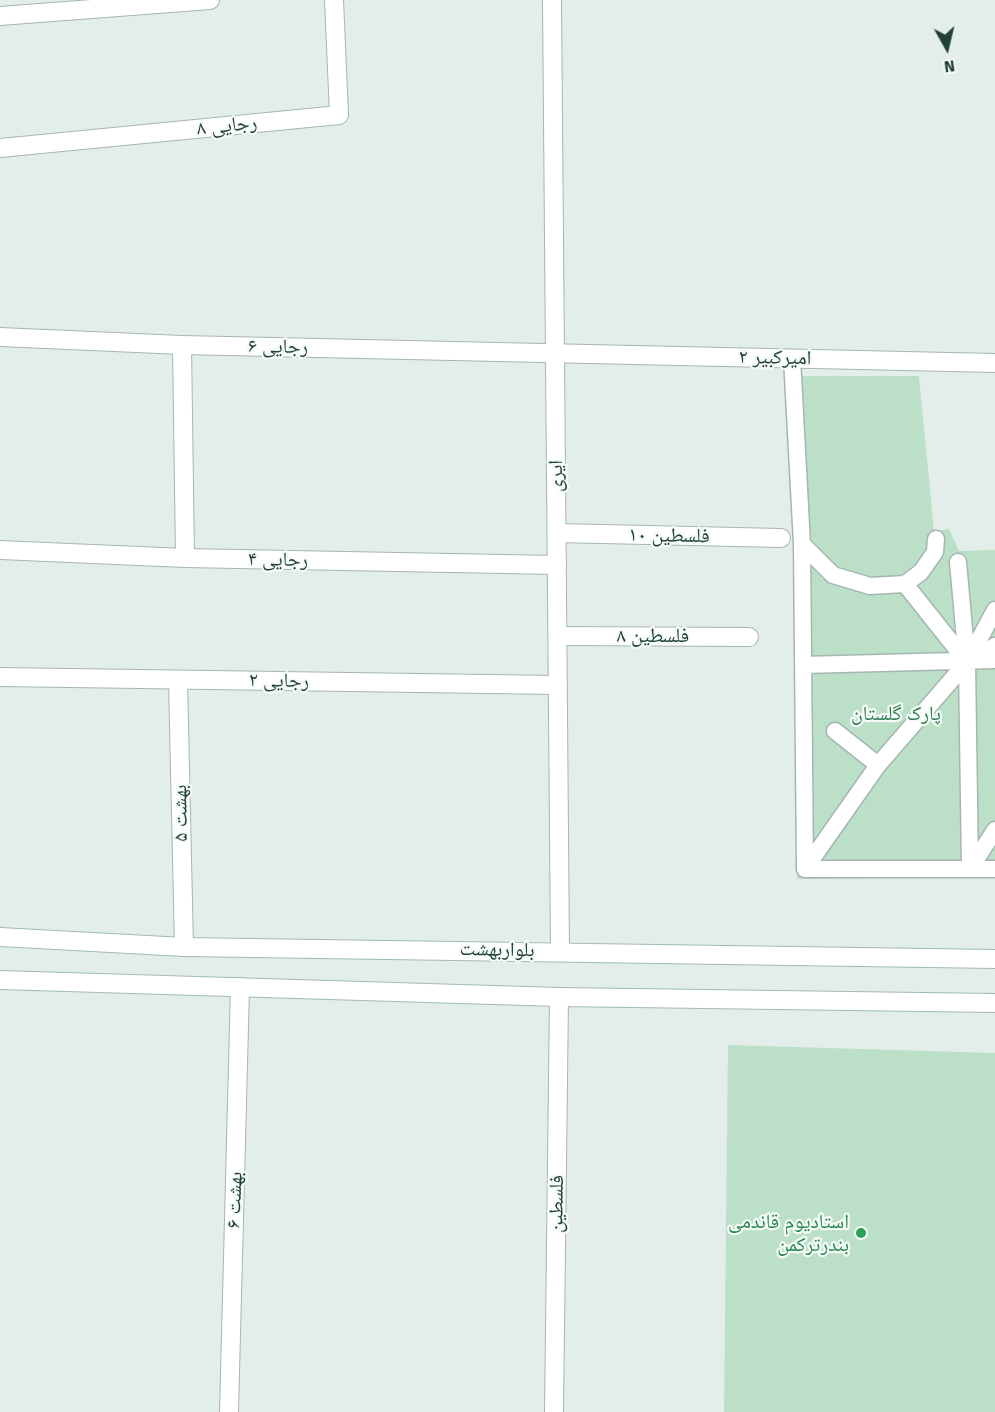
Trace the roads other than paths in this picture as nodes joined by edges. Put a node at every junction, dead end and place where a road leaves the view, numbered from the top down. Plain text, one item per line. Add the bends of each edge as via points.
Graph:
1 (210, 0) edge
2 (334, 0) edge
3 (552, 0) edge
4 (118, 4) edge
5 (0, 16) edge
6 (0, 148) edge
7 (0, 337) edge
8 (182, 345) junction
9 (555, 353) junction
10 (792, 358) junction
11 (995, 363) edge
12 (557, 533) junction
13 (781, 538) dead end
14 (936, 539) dead end
15 (802, 544) junction
16 (0, 550) edge
17 (185, 558) junction
18 (958, 562) dead end
19 (557, 565) junction
20 (905, 584) junction
21 (995, 610) edge
22 (558, 636) junction
23 (749, 637) dead end
24 (995, 646) edge
25 (995, 660) edge
26 (967, 662) junction
27 (803, 665) junction
28 (0, 677) edge
29 (178, 680) junction
30 (558, 685) junction
31 (835, 731) dead end
32 (878, 765) junction
33 (995, 830) edge
34 (805, 869) junction
35 (970, 869) junction
36 (995, 869) edge
37 (0, 937) edge
38 (184, 947) junction
39 (560, 951) junction
40 (995, 959) edge
41 (0, 980) edge
42 (240, 987) junction
43 (559, 997) junction
44 (995, 1003) edge
45 (229, 1412) edge
46 (554, 1412) edge

1 - 4 street
2 - 6 street, رجایی ۸ via 339,115
3 - 9 street, ایری
4 - 5 street
7 - 8 street, رجایی ۶
8 - 9 street, رجایی ۶
8 - 17 street
9 - 10 street, امیرکبیر ۲
9 - 12 street, ایری
10 - 11 street, امیرکبیر ۲
10 - 15 street
12 - 13 street, فلسطین ۱۰
12 - 19 street, ایری
14 - 20 street via 935,552 921,572
15 - 20 street via 833,575 870,586
15 - 27 street
16 - 17 street, رجایی ۴
17 - 19 street, رجایی ۴
18 - 26 street
19 - 22 street, ایری
20 - 26 street
21 - 26 street
22 - 23 street, فلسطین ۸
22 - 30 street, ایری
24 - 26 street
25 - 26 street
26 - 27 street
26 - 32 street
26 - 35 street
27 - 34 street
28 - 29 street, رجایی ۲
29 - 30 street, رجایی ۲
29 - 38 street, بهشت ۵
30 - 39 street, ایری
31 - 32 street
32 - 34 street
33 - 35 street
34 - 35 street
35 - 36 street
37 - 38 street, بلواربهشت
38 - 39 street, بلواربهشت
39 - 40 street, بلواربهشت
41 - 42 street
42 - 43 street
42 - 45 street, بهشت ۶
43 - 44 street
43 - 46 street, فلسطین

